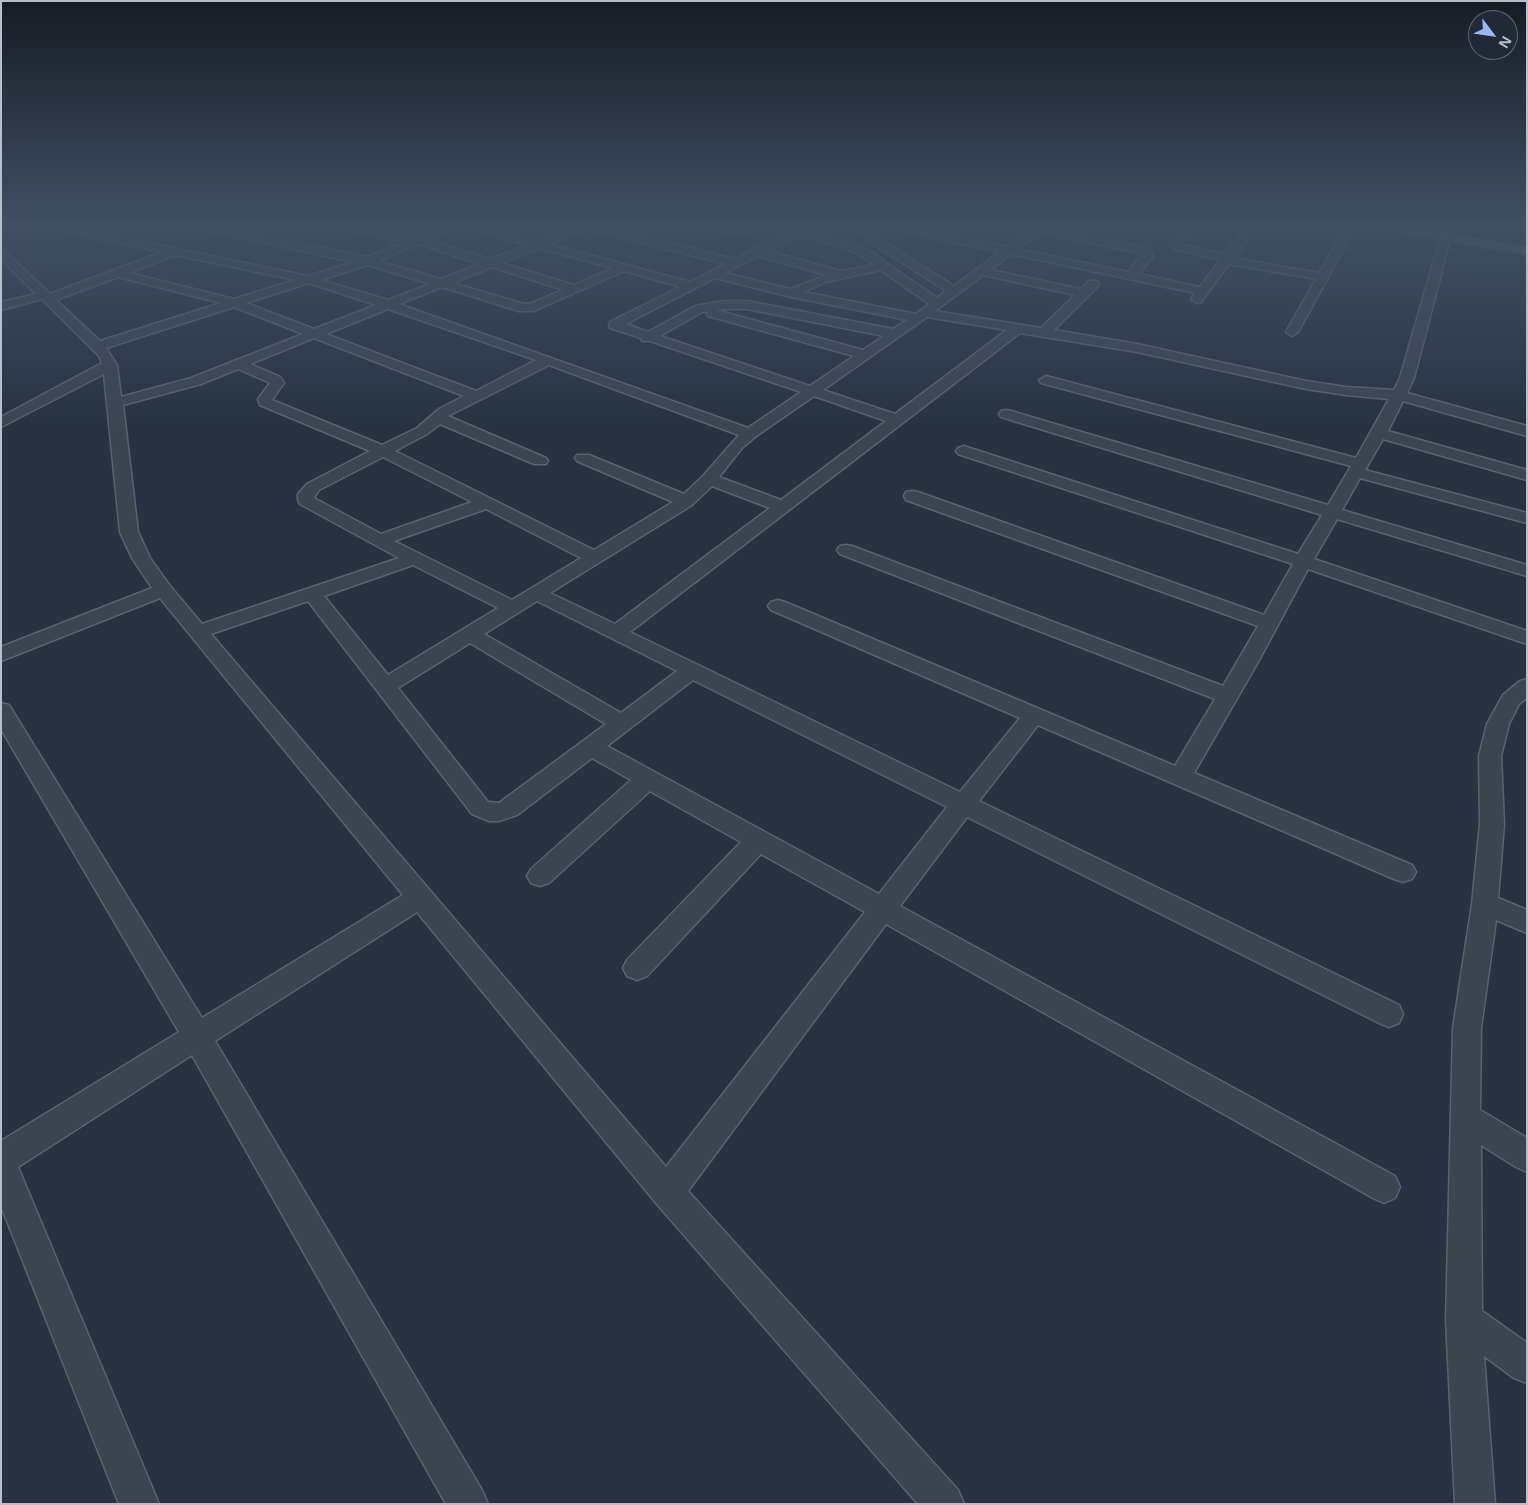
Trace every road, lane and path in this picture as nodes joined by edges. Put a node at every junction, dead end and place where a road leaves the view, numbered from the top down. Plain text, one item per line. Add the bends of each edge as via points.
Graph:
1 (42, 293) edge
2 (57, 293) edge
3 (196, 293) edge
4 (266, 293) edge
5 (352, 293) edge
6 (414, 293) edge
7 (476, 293) edge
8 (565, 293) edge
9 (678, 293) edge
10 (793, 293) edge
11 (908, 293) edge
12 (951, 293) edge
13 (1084, 293) edge
14 (1315, 293) edge
15 (1430, 293) edge
16 (46, 297) junction
17 (234, 303) junction
18 (387, 304) junction
19 (1, 306) edge
20 (699, 309) junction
21 (926, 312) junction
22 (1017, 329) junction
23 (1292, 332) dead end
24 (1044, 333) junction
25 (312, 334) junction
26 (896, 334) junction
27 (647, 338) junction
28 (865, 355) junction
29 (104, 356) junction
30 (548, 360) junction
31 (238, 364) junction
32 (1046, 380) dead end
33 (810, 392) junction
34 (1398, 395) junction
35 (477, 396) junction
36 (115, 403) junction
37 (1, 405) edge
38 (1006, 414) dead end
39 (437, 416) junction
40 (898, 420) junction
41 (6, 421) edge
42 (1527, 430) edge
43 (1379, 433) junction
44 (750, 434) junction
45 (964, 451) dead end
46 (385, 452) junction
47 (583, 458) dead end
48 (540, 461) dead end
49 (1358, 468) junction
50 (1527, 475) edge
51 (709, 480) junction
52 (912, 496) dead end
53 (686, 501) junction
54 (486, 503) junction
55 (781, 506) junction
56 (1332, 512) junction
57 (1527, 518) edge
58 (380, 540) junction
59 (846, 550) dead end
60 (596, 558) junction
61 (414, 559) junction
62 (1303, 562) junction
63 (1527, 571) edge
64 (163, 590) junction
65 (312, 593) junction
66 (537, 594) junction
67 (778, 606) dead end
68 (514, 608) junction
69 (1269, 623) junction
70 (198, 632) junction
71 (616, 633) junction
72 (470, 635) junction
73 (1527, 638) edge
74 (1, 655) edge
75 (692, 670) junction
76 (1527, 686) edge
77 (384, 687) junction
78 (1228, 696) junction
79 (1, 710) edge
80 (1035, 714) junction
81 (622, 723) junction
82 (590, 747) junction
83 (1180, 777) junction
84 (648, 779) junction
85 (962, 804) junction
86 (758, 841) junction
87 (1403, 872) dead end
88 (540, 876) dead end
89 (420, 896) junction
90 (1486, 904) junction
91 (882, 910) junction
92 (1527, 922) edge
93 (637, 968) dead end
94 (1389, 1014) dead end
95 (197, 1036) junction
96 (1464, 1118) junction
97 (1527, 1156) edge
98 (1, 1160) edge
99 (1, 1165) edge
100 (1384, 1187) dead end
101 (667, 1192) junction
102 (1464, 1320) junction
103 (1527, 1365) edge
104 (139, 1504) edge
105 (468, 1504) edge
106 (944, 1504) edge
107 (1476, 1504) edge

1 - 16 street
2 - 16 street
3 - 17 street
4 - 17 street
5 - 18 street
6 - 18 street
7 - 8 street via 527,308
9 - 27 street via 615,325
10 - 21 street
11 - 21 street
12 - 21 street
13 - 24 street
14 - 23 street
15 - 34 street via 1407,378
16 - 19 street
16 - 29 street
17 - 25 street
17 - 29 street
18 - 25 street
18 - 30 street
20 - 26 street via 747,305
20 - 27 street
20 - 28 street
21 - 22 street
21 - 26 street
22 - 24 street
22 - 40 street
24 - 34 street via 1137,348 1306,385
25 - 31 street
25 - 35 street
26 - 28 street
27 - 33 street
28 - 33 street
29 - 36 street
29 - 41 street
30 - 35 street
30 - 44 street
31 - 36 street via 186,384
31 - 46 street via 275,380 277,383 265,399 270,405
32 - 49 street
33 - 40 street
33 - 44 street
34 - 42 street
34 - 43 street
35 - 39 street
36 - 64 street via 129,532 141,558
37 - 41 street
38 - 56 street
39 - 46 street via 429,427
39 - 48 street
40 - 55 street
43 - 49 street
43 - 50 street
44 - 51 street
45 - 62 street
46 - 54 street
46 - 58 street via 312,487 306,494 306,500
47 - 53 street
49 - 56 street
49 - 57 street
51 - 53 street
51 - 55 street
52 - 69 street
53 - 60 street
54 - 58 street
54 - 60 street
55 - 71 street
56 - 62 street
56 - 63 street
58 - 61 street
59 - 78 street
60 - 66 street
61 - 65 street
61 - 68 street
62 - 69 street
62 - 73 street
64 - 70 street
64 - 74 street
65 - 70 street
65 - 77 street
66 - 68 street
66 - 71 street
67 - 80 street
68 - 72 street
69 - 78 street
70 - 89 street
71 - 75 street
72 - 77 street
72 - 81 street
75 - 81 street
75 - 85 street
76 - 90 street via 1512,700 1498,724 1490,756 1492,824
77 - 82 street via 480,808 489,812 509,809
78 - 83 street
79 - 95 street
80 - 83 street
80 - 85 street
81 - 82 street
82 - 84 street
83 - 87 street
84 - 86 street
84 - 88 street
85 - 91 street
85 - 94 street
86 - 91 street
86 - 93 street
89 - 95 street
89 - 101 street
90 - 92 street
90 - 96 street via 1468,1028
91 - 100 street
91 - 101 street
95 - 98 street
95 - 105 street
96 - 97 street
96 - 102 street
99 - 104 street
101 - 106 street
102 - 103 street
102 - 107 street

